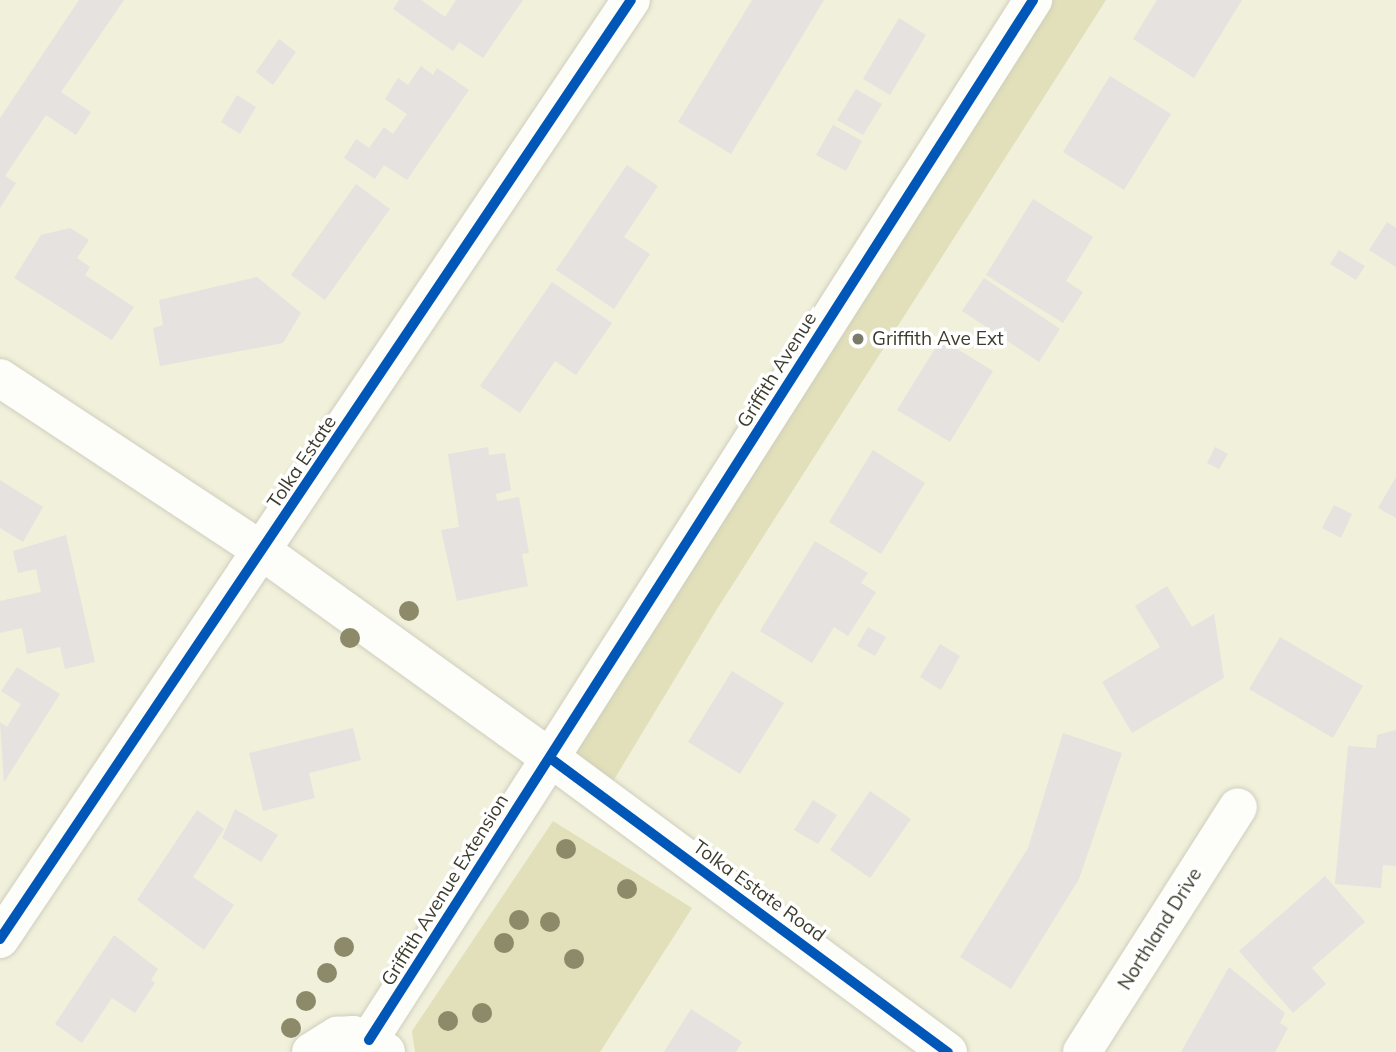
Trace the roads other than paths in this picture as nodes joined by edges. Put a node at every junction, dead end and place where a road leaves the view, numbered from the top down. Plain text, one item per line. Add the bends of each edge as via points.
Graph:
1 (1033, 0) edge
2 (630, 1) edge
3 (0, 378) edge
4 (262, 551) junction
5 (550, 758) junction
6 (1238, 807) dead end
7 (0, 939) edge
8 (378, 1046) edge
9 (311, 1052) edge
10 (948, 1052) edge
11 (1082, 1052) edge

1 - 5 street, Griffith Avenue
2 - 4 street, Tolka Estate
3 - 4 street
4 - 5 street
4 - 7 street, Tolka Estate
5 - 8 street, Griffith Avenue Extension
5 - 10 street, Tolka Estate Road
6 - 11 street, Northland Drive
8 - 9 street, Griffith Avenue Extension via 337,1036

